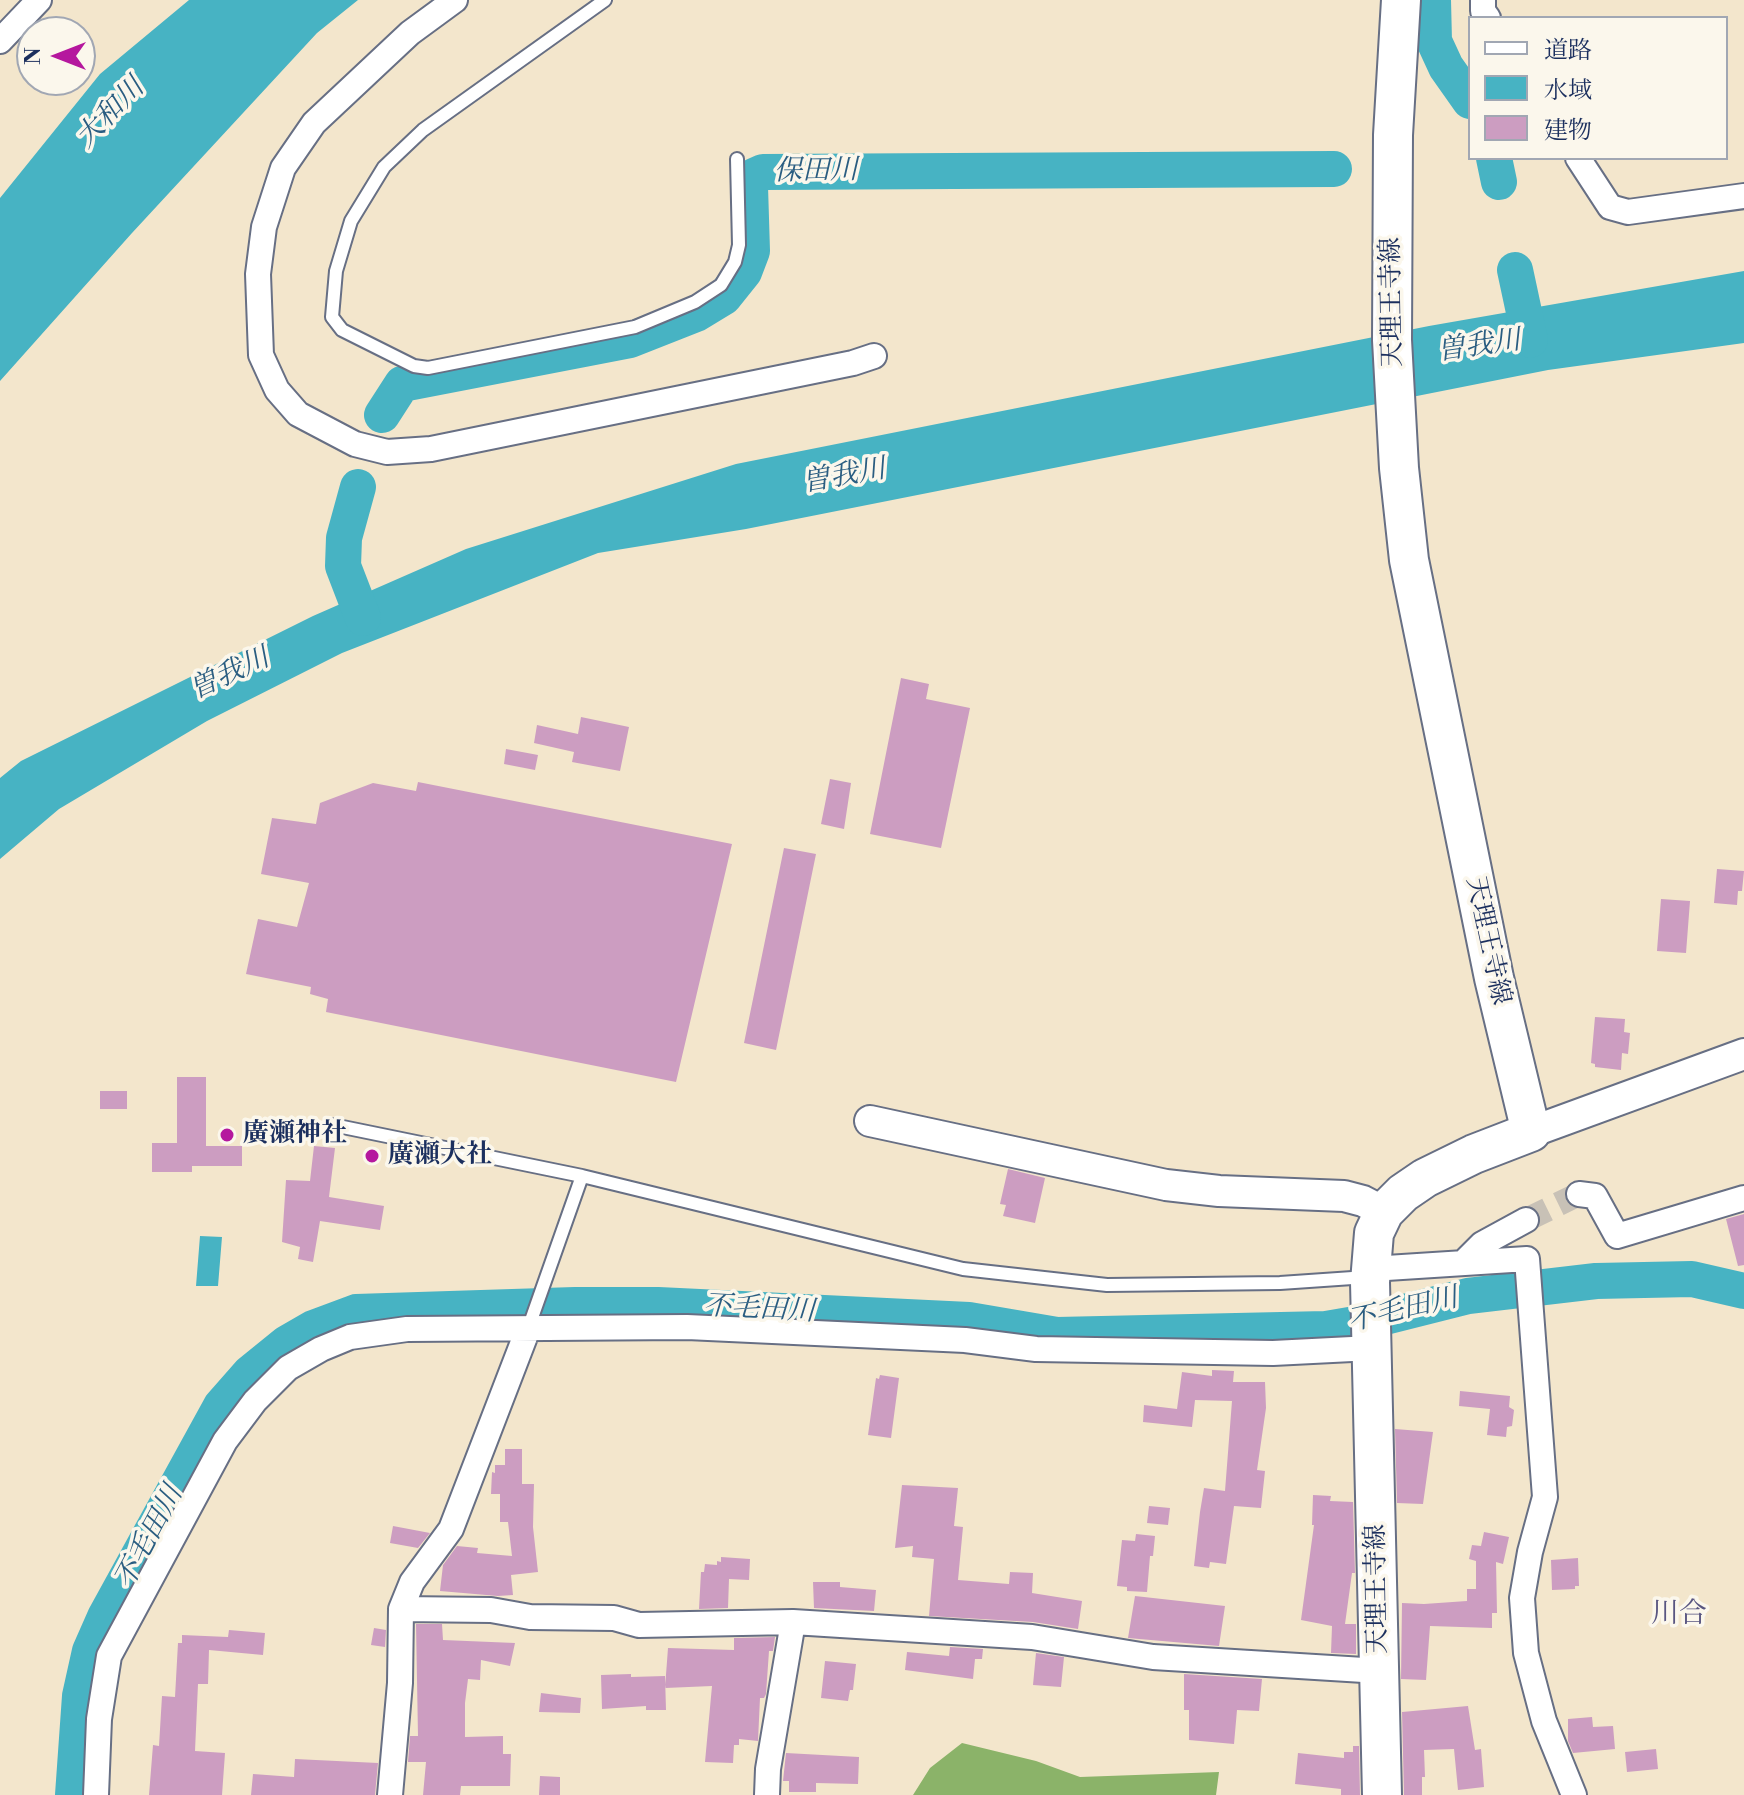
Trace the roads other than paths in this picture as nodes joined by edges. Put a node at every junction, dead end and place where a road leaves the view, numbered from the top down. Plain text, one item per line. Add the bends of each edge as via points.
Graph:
1 (39, 0) edge
2 (455, 0) edge
3 (605, 0) edge
4 (1401, 0) edge
5 (0, 41) edge
6 (737, 159) dead end
7 (1579, 160) edge
8 (1744, 196) edge
9 (874, 356) dead end
10 (1744, 1054) edge
11 (870, 1121) dead end
12 (333, 1125) dead end
13 (1531, 1132) junction
14 (582, 1176) junction
15 (1579, 1194) dead end
16 (1744, 1198) edge
17 (1384, 1212) junction
18 (1526, 1220) tunnel mouth
19 (1463, 1263) junction
20 (1371, 1307) junction
21 (528, 1329) junction
22 (401, 1609) junction
23 (793, 1622) junction
24 (1380, 1671) junction
25 (96, 1795) edge
26 (390, 1795) edge
27 (767, 1795) edge
28 (1382, 1795) edge
29 (1574, 1795) edge

1 - 5 street
2 - 9 street via 410,33 314,123 283,168 264,227 258,274 261,355 277,390 298,414 365,447 387,452 431,449
3 - 6 lane via 423,130 384,167 351,221 336,271 332,317 342,330 428,368 635,327 695,302 721,285 735,262
4 - 13 main road, 天理王寺線 via 1393,135 1392,340 1409,560 1494,978
7 - 8 street via 1610,207 1628,212
10 - 13 street
11 - 17 street via 1166,1185 1344,1196
12 - 14 lane
13 - 17 main road via 1447,1166 1403,1193
14 - 20 lane via 963,1269 1107,1285 1280,1283
14 - 21 lane
15 - 16 street via 1595,1196 1617,1236
17 - 20 main road, 天理王寺線 via 1374,1233
18 - 19 street via 1482,1244
19 - 20 street
19 - 29 street via 1527,1259 1545,1497 1522,1598 1526,1653 1544,1721
20 - 21 street via 1273,1353 1036,1349 965,1340 687,1327
20 - 24 main road, 天理王寺線
21 - 22 street via 451,1529 412,1582
21 - 25 street via 407,1329 350,1337 288,1368 255,1401 225,1441 109,1656 99,1719
22 - 23 street via 614,1618 639,1625
22 - 26 street
23 - 24 street via 1032,1637 1153,1657
23 - 27 street
24 - 28 main road, 天理王寺線

